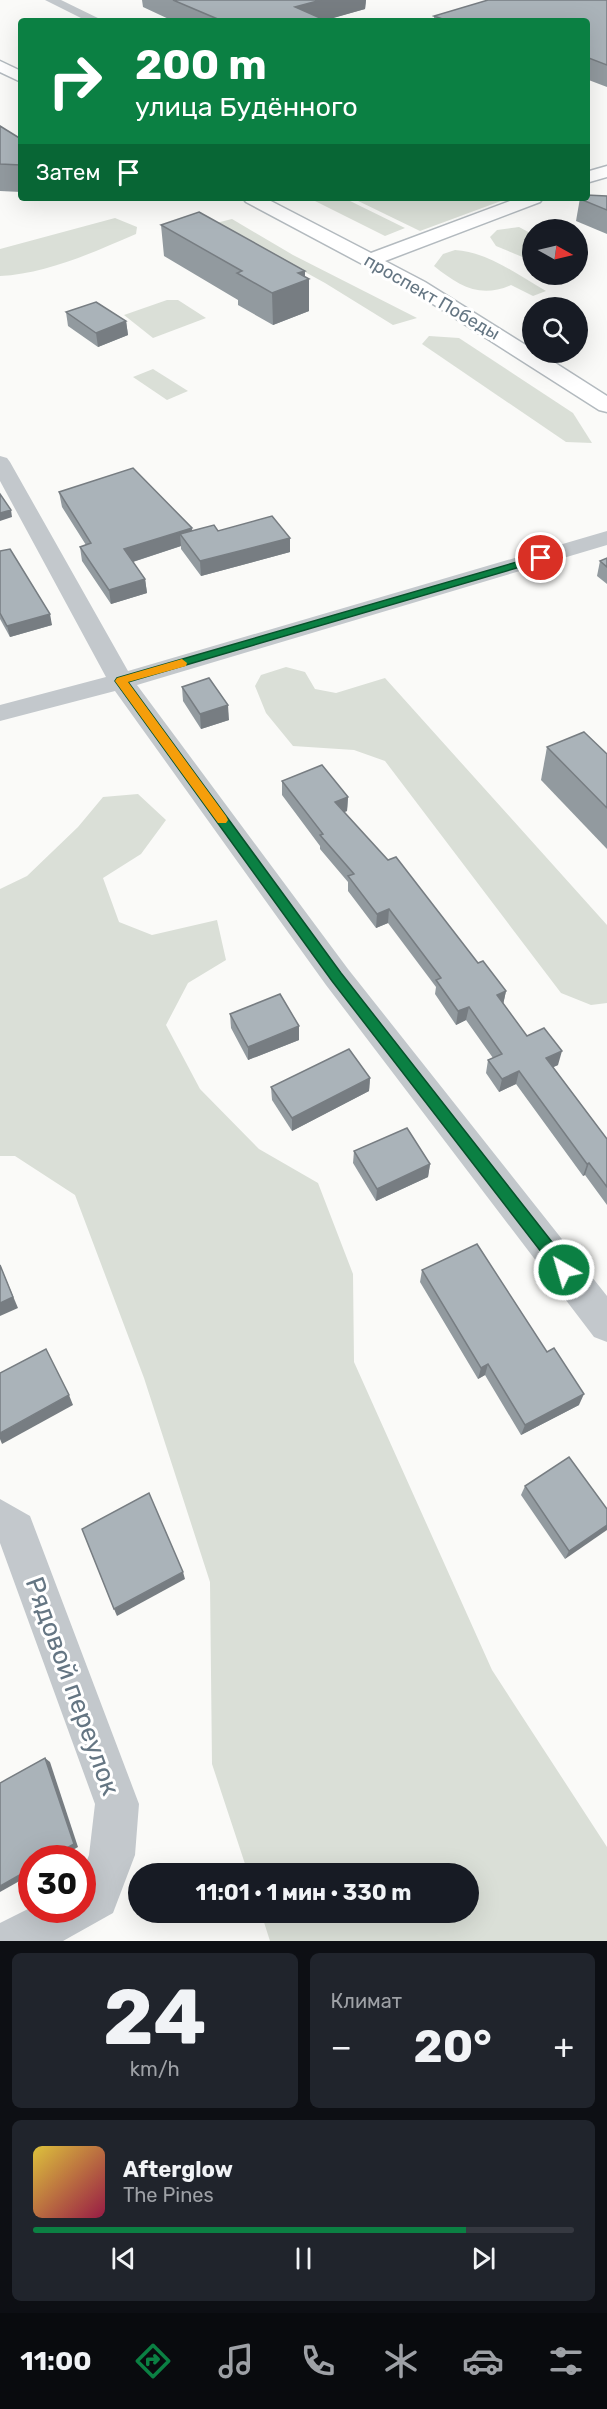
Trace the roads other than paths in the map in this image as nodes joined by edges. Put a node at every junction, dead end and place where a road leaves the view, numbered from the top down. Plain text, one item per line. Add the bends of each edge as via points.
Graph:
1 (51, 0) edge
2 (91, 18) edge
3 (0, 66) edge
4 (18, 75) edge
5 (607, 171) edge
6 (590, 177) edge
7 (258, 201) edge
8 (526, 201) edge
9 (370, 260) junction
10 (607, 405) edge
11 (0, 462) edge
12 (607, 538) edge
13 (121, 681) junction
14 (0, 713) edge
15 (607, 1325) edge
16 (0, 1519) edge
17 (96, 1883) edge
18 (49, 1923) edge
19 (15, 1941) edge

1 - 2 street
3 - 4 main road
5 - 6 main road
7 - 9 main road, проспект Победы
8 - 9 main road
9 - 10 main road, проспект Победы
11 - 13 street
12 - 13 street
13 - 14 street
13 - 15 street via 337,977
16 - 17 street, Рядовой переулок via 16,1530 117,1804 112,1856
18 - 19 street

